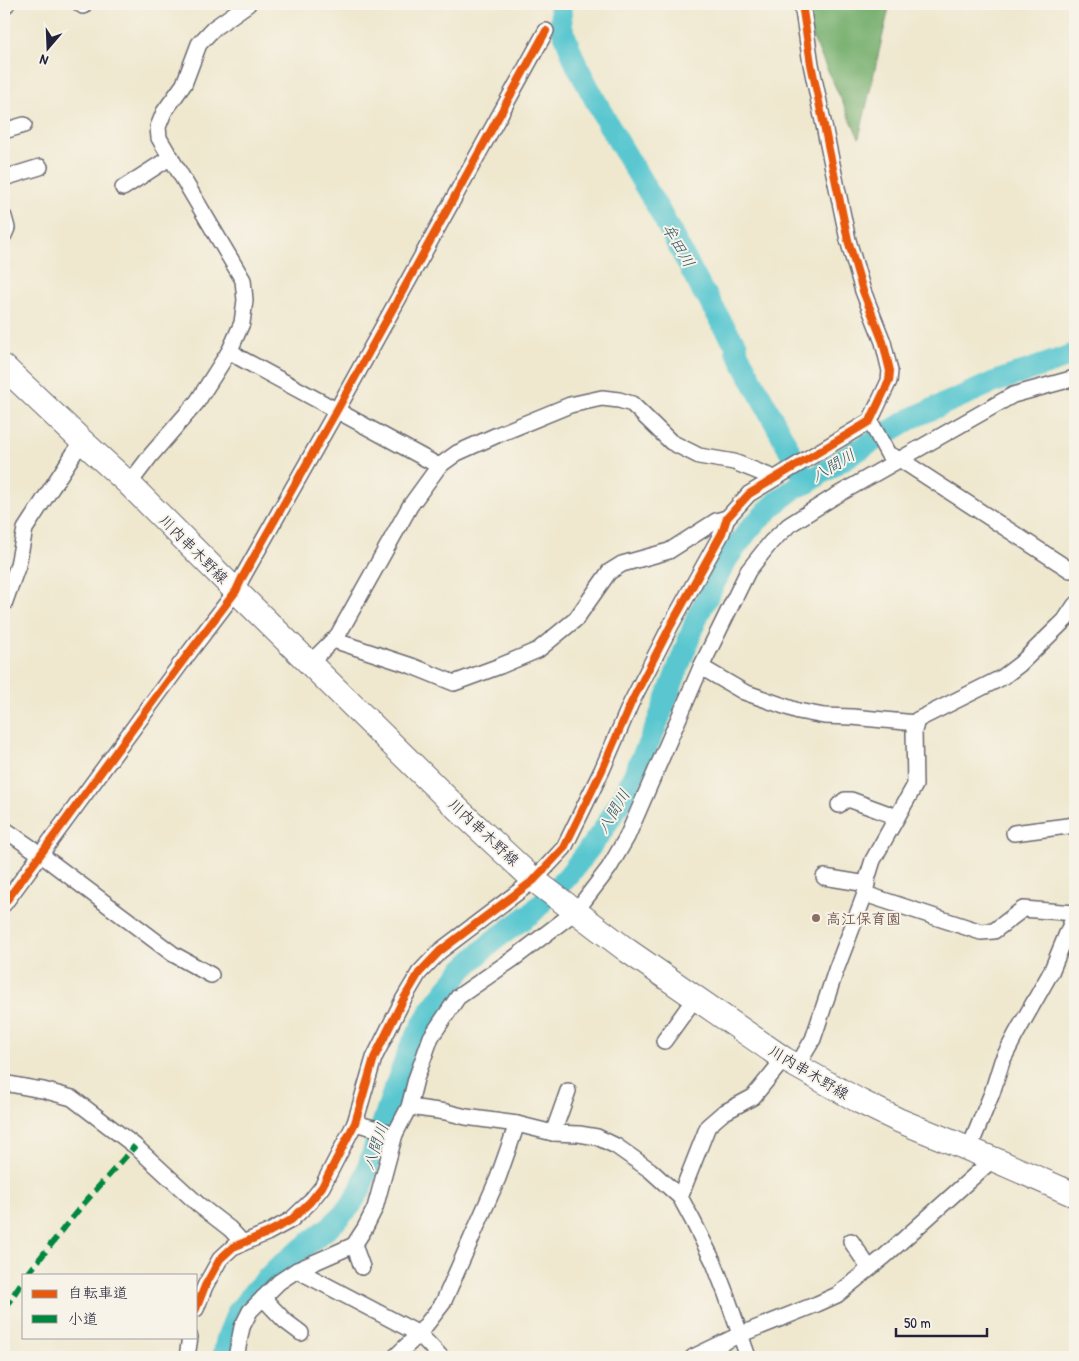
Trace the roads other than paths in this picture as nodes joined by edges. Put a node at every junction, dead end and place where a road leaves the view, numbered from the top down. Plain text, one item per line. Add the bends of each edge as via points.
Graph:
1 (7, 4) edge
2 (802, 4) edge
3 (241, 6) edge
4 (4, 7) edge
5 (546, 31) dead end
6 (24, 125) dead end
7 (4, 132) edge
8 (171, 157) junction
9 (40, 167) dead end
10 (4, 178) edge
11 (122, 188) dead end
12 (4, 217) edge
13 (4, 235) edge
14 (230, 350) junction
15 (4, 367) edge
16 (1075, 378) edge
17 (337, 410) junction
18 (872, 424) junction
19 (82, 441) junction
20 (894, 457) junction
21 (439, 466) junction
22 (774, 478) junction
23 (129, 484) junction
24 (727, 518) junction
25 (1070, 570) dead end
26 (236, 591) junction
27 (4, 604) edge
28 (1075, 605) edge
29 (333, 640) junction
30 (310, 663) junction
31 (701, 667) junction
32 (916, 723) junction
33 (839, 804) dead end
34 (897, 817) junction
35 (1075, 825) edge
36 (4, 829) edge
37 (1014, 833) dead end
38 (40, 854) junction
39 (824, 877) dead end
40 (534, 880) junction
41 (866, 889) junction
42 (4, 904) edge
43 (576, 911) junction
44 (1075, 914) edge
45 (211, 975) dead end
46 (695, 998) junction
47 (664, 1041) dead end
48 (791, 1062) junction
49 (4, 1083) edge
50 (568, 1092) dead end
51 (409, 1107) junction
52 (355, 1123) junction
53 (517, 1124) junction
54 (553, 1133) junction
55 (395, 1134) junction
56 (969, 1148) junction
57 (993, 1159) junction
58 (1075, 1195) edge
59 (680, 1197) junction
60 (851, 1241) dead end
61 (243, 1243) junction
62 (354, 1245) junction
63 (362, 1267) dead end
64 (869, 1268) junction
65 (297, 1270) junction
66 (263, 1298) junction
67 (198, 1304) edge
68 (301, 1333) dead end
69 (419, 1334) junction
70 (739, 1335) junction
71 (190, 1338) edge
72 (187, 1357) edge
73 (236, 1357) edge
74 (395, 1357) edge
75 (441, 1357) edge
76 (693, 1357) edge
77 (748, 1357) edge

1 - 4 street
2 - 18 street via 810,64 848,240 890,371
3 - 8 street via 199,44 184,84 164,112 158,127 159,138
5 - 17 street
6 - 7 street
8 - 11 street
8 - 14 street via 243,280 242,322
9 - 10 street
12 - 13 street via 7,228
14 - 17 street
14 - 23 street via 197,402
15 - 19 main road, 川内串木野線
16 - 20 street via 1014,395
17 - 21 street
17 - 26 street
18 - 20 street
18 - 22 street
19 - 23 main road, 川内串木野線
19 - 27 street via 25,529 18,565
20 - 25 street
20 - 31 street via 789,525 771,542 748,570
21 - 22 street via 457,453 497,434 570,405 602,398 632,404 672,442 699,456 734,462
21 - 29 street via 410,506
22 - 24 street via 748,494
23 - 26 main road, 川内串木野線
24 - 29 street via 716,521 669,551 622,564 609,572 576,619 538,650 454,683
24 - 40 street via 631,703 564,848
26 - 30 main road, 川内串木野線
26 - 38 street
28 - 32 street via 1065,620 1020,664
29 - 30 street
30 - 40 main road, 川内串木野線
31 - 32 street via 744,692 798,711
31 - 43 street via 627,837 609,868
32 - 34 street via 915,785
33 - 34 street via 851,800
34 - 41 street via 873,860
35 - 37 street
36 - 38 street
38 - 42 street
38 - 45 street via 173,954
39 - 41 street
40 - 43 main road, 川内串木野線
40 - 52 street via 440,951 419,973 374,1058
41 - 44 street via 981,932 994,930 1023,909
41 - 48 street via 812,1039
43 - 46 main road, 川内串木野線
43 - 51 street via 458,997 431,1038
44 - 56 street via 1051,972 1002,1062
46 - 47 street
46 - 48 main road, 川内串木野線
48 - 56 main road, 川内串木野線 via 868,1106
48 - 59 street via 753,1097 708,1126
49 - 61 street via 72,1098 149,1159
50 - 54 street
51 - 53 street
51 - 55 street
52 - 55 street
52 - 61 street via 322,1187 310,1202 291,1220
53 - 54 street
53 - 69 street via 498,1178 443,1303
54 - 59 street via 597,1137 609,1143 650,1170
55 - 62 street via 375,1208
56 - 57 main road, 川内串木野線
57 - 58 main road, 川内串木野線
57 - 64 street
59 - 70 street via 714,1264
60 - 64 street
61 - 67 street via 220,1259
62 - 63 street
62 - 65 street
64 - 70 street via 836,1295
65 - 66 street
65 - 69 street
66 - 68 street
66 - 73 street via 250,1310 242,1327
69 - 74 street
69 - 75 street
70 - 76 street
70 - 77 street
71 - 72 street

